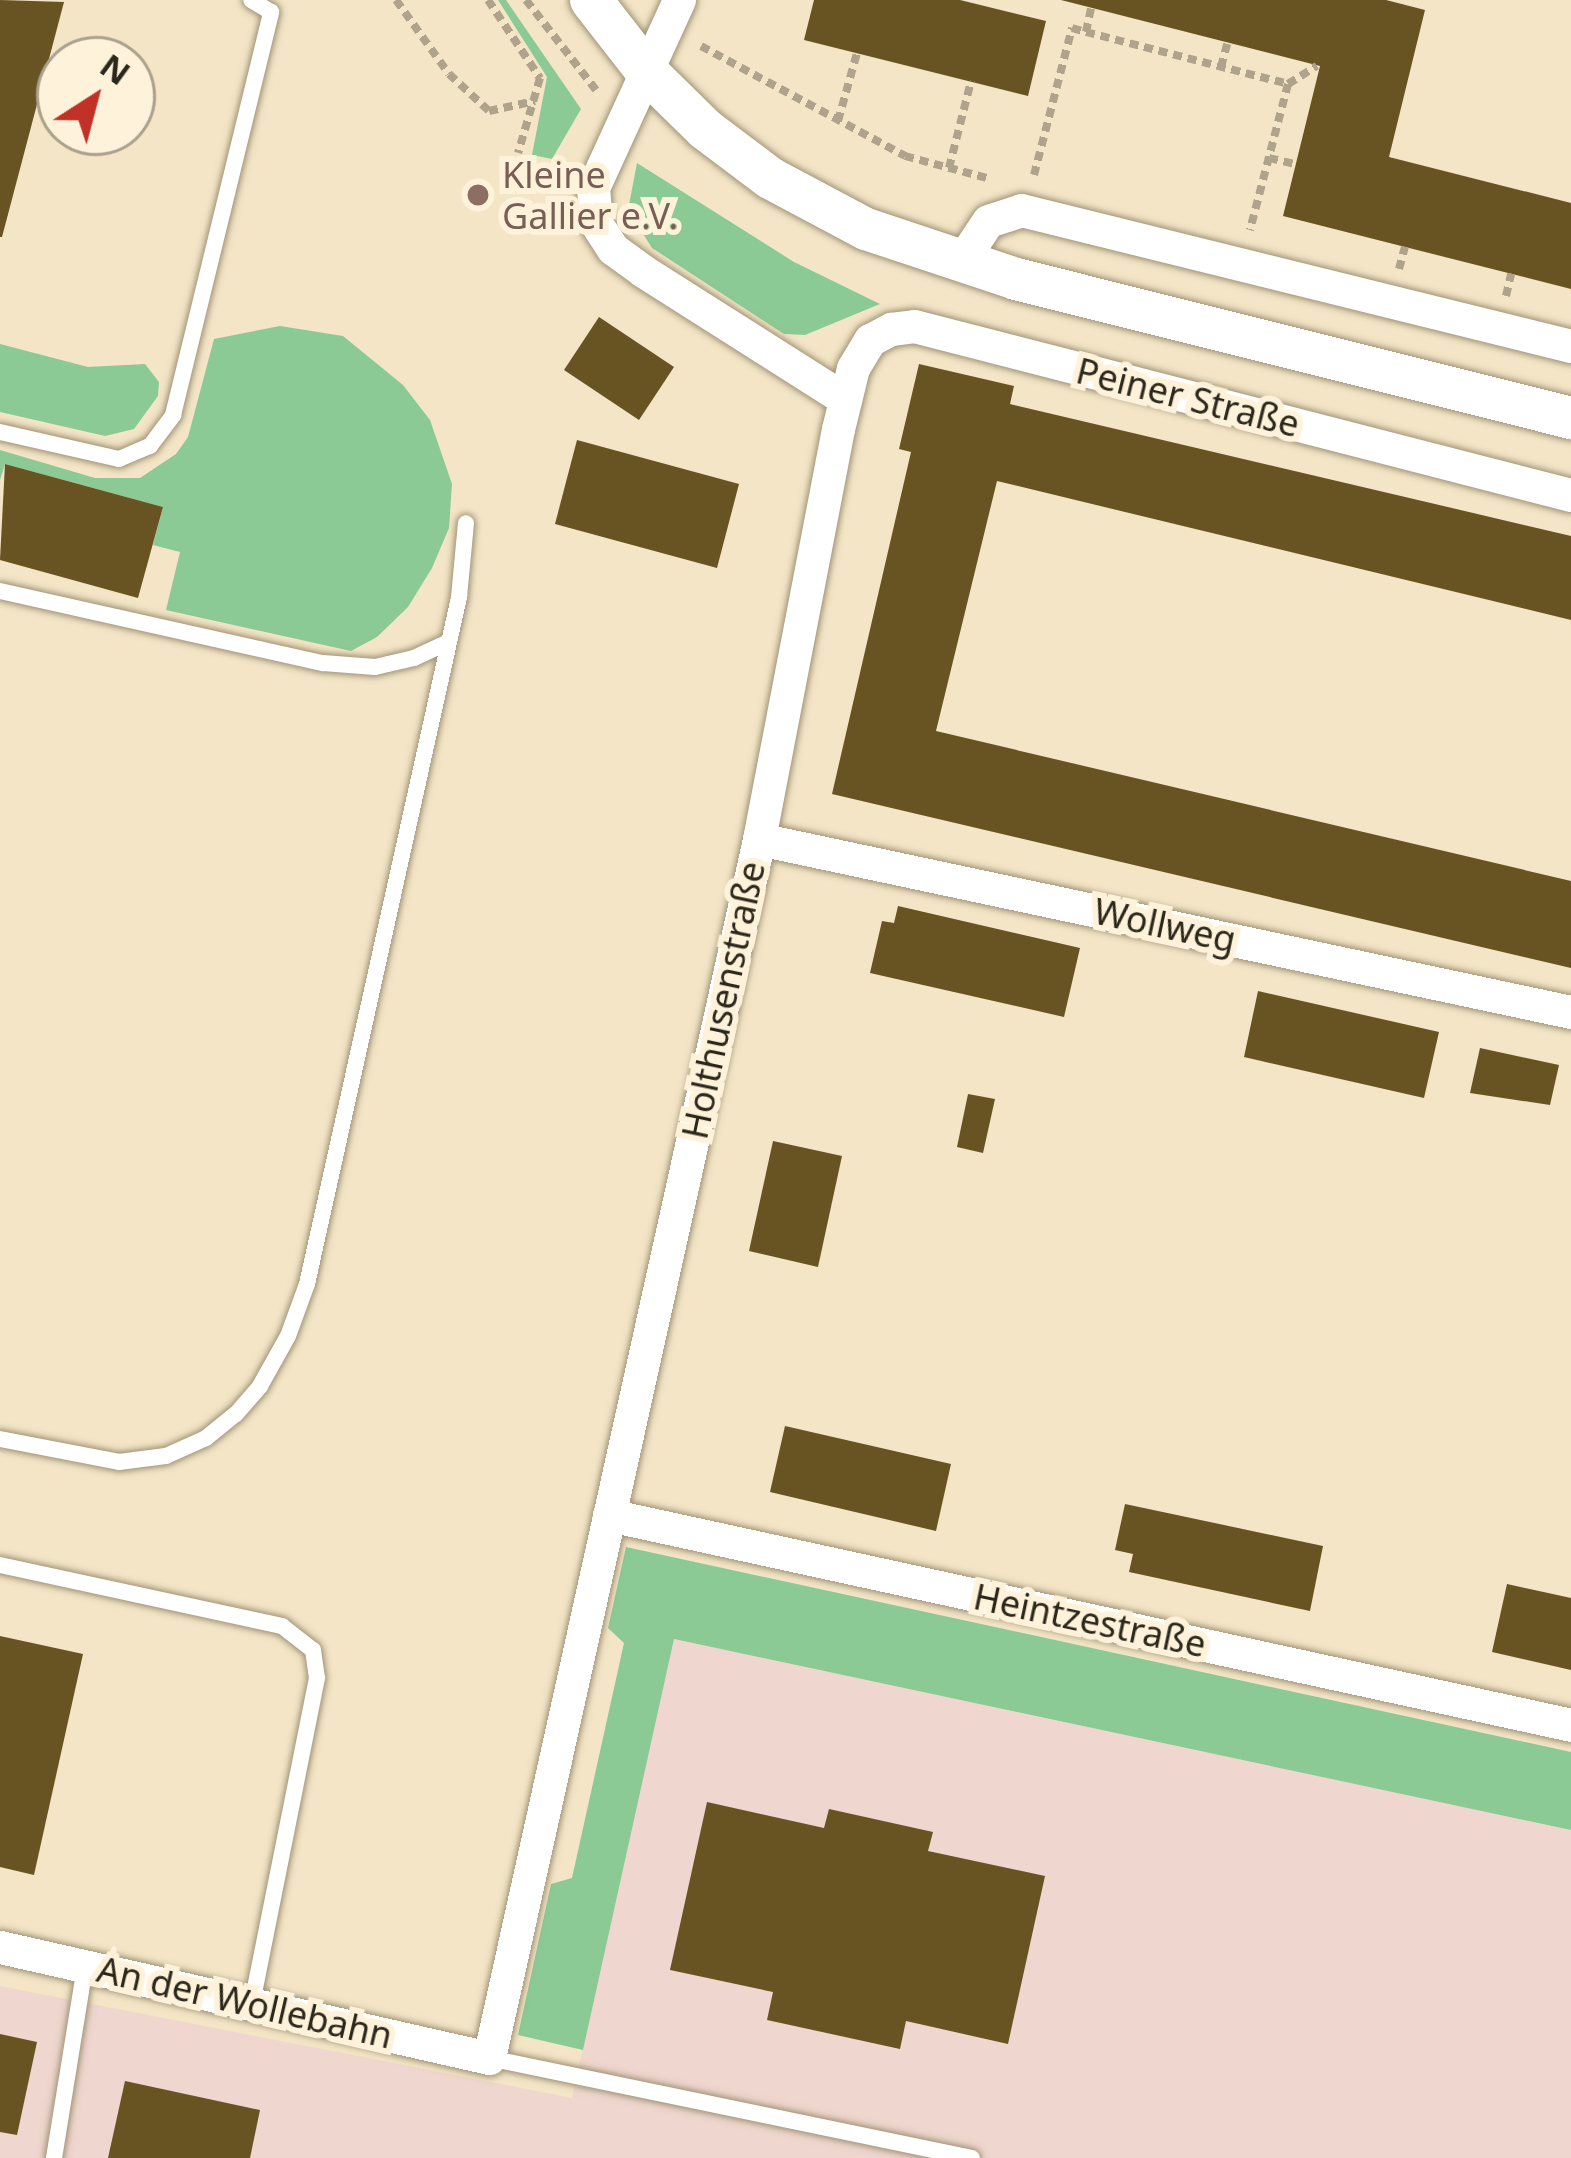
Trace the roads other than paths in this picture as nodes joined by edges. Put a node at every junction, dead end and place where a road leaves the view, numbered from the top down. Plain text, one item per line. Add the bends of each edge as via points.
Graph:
1 (251, 0) edge
2 (591, 0) edge
3 (673, 13) edge
4 (647, 72) junction
5 (960, 263) junction
6 (1571, 346) edge
7 (845, 399) junction
8 (1571, 418) edge
9 (0, 432) edge
10 (1571, 495) edge
11 (466, 523) dead end
12 (0, 591) edge
13 (448, 642) junction
14 (759, 839) junction
15 (1571, 1012) edge
16 (0, 1439) edge
17 (609, 1515) junction
18 (0, 1565) edge
19 (1571, 1725) edge
20 (0, 1948) edge
21 (85, 1966) junction
22 (252, 2004) junction
23 (489, 2058) junction
24 (54, 2158) edge
25 (972, 2158) edge

1 - 9 lane via 272,12 172,415 150,446 119,459
2 - 4 street, Peiner Straße
3 - 4 street
4 - 5 street, Peiner Straße via 770,178 866,229
4 - 7 street via 593,188 596,223 613,250
5 - 6 street via 988,221 1026,200
5 - 8 street, Peiner Straße
7 - 10 street, Peiner Straße via 870,340 914,326
7 - 14 street, Holthusenstraße
11 - 13 lane
12 - 13 lane via 323,663 375,667
13 - 16 lane via 307,1284 260,1387 206,1438 145,1461
14 - 15 street, Wollweg
14 - 17 street, Holthusenstraße
17 - 19 street, Heintzestraße
17 - 23 street, Holthusenstraße
18 - 22 lane via 282,1626 314,1650 317,1678
20 - 21 street, An der Wollebahn
21 - 22 street, An der Wollebahn
21 - 24 lane
22 - 23 street, An der Wollebahn
23 - 25 lane

